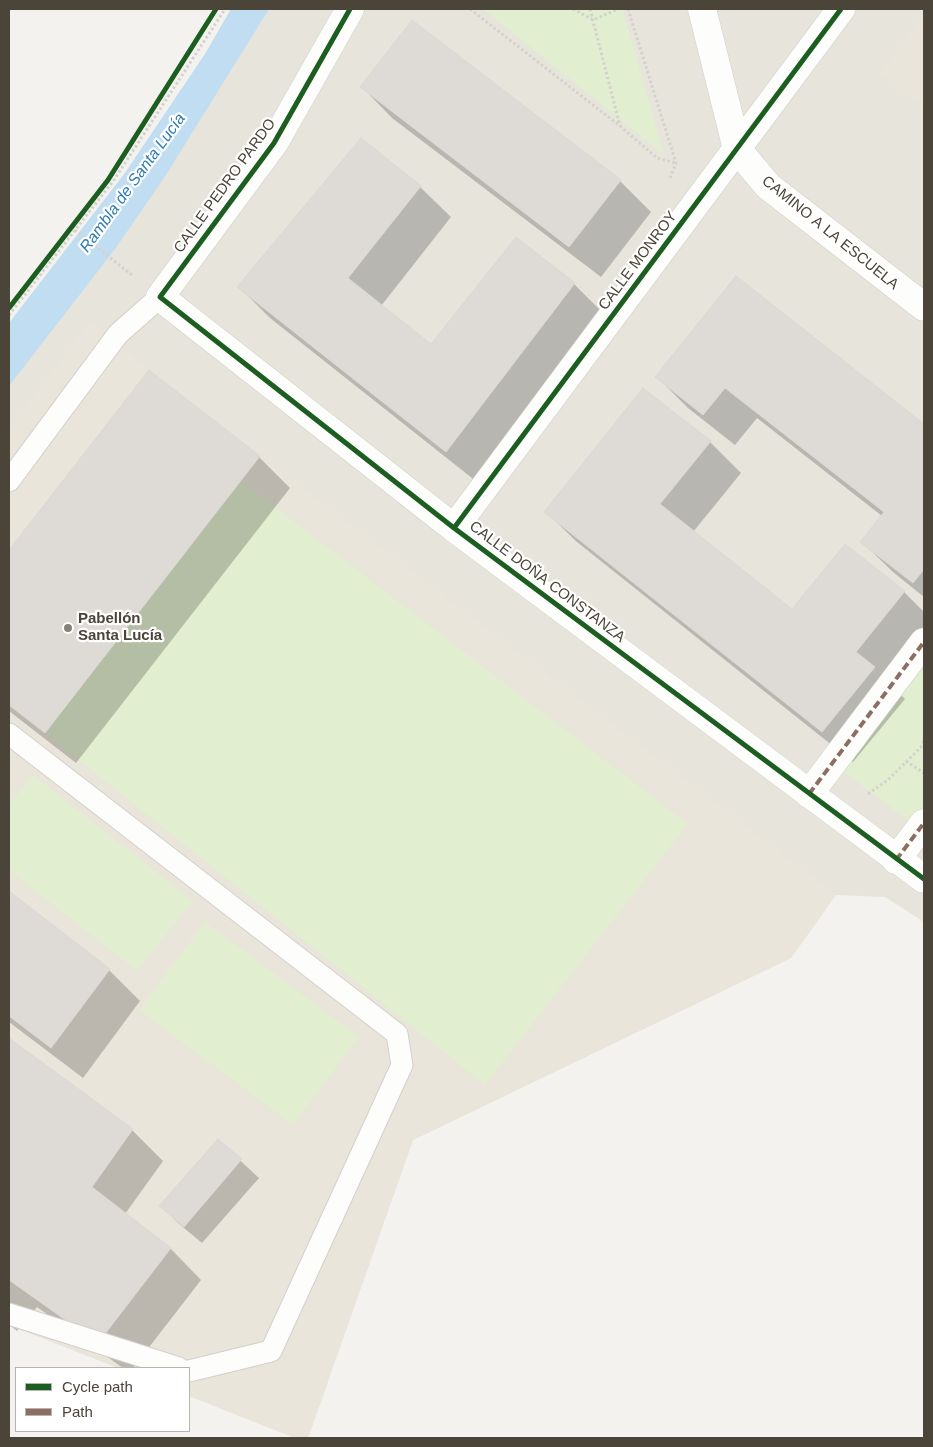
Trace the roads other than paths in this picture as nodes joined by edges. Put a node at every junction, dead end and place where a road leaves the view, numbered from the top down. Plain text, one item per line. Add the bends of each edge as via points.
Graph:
1 (350, 9) edge
2 (702, 9) edge
3 (841, 9) edge
4 (737, 149) junction
5 (160, 297) junction
6 (924, 308) edge
7 (9, 480) edge
8 (454, 528) junction
9 (924, 642) edge
10 (9, 734) edge
11 (809, 794) junction
12 (924, 823) edge
13 (896, 860) junction
14 (924, 879) edge
15 (9, 1314) edge
16 (176, 1367) edge
17 (190, 1371) edge

1 - 5 street, CALLE PEDRO PARDO via 274,143
2 - 4 street, CAMINO A LA ESCUELA
3 - 4 street, CALLE MONROY
4 - 6 street, CAMINO A LA ESCUELA via 768,186
4 - 8 street, CALLE MONROY
5 - 7 lane via 118,334
5 - 8 street, CALLE DOÑA CONSTANZA
8 - 11 street, CALLE DOÑA CONSTANZA
9 - 11 street
10 - 17 lane via 397,1034 402,1065 271,1350
11 - 13 street, CALLE DOÑA CONSTANZA
12 - 13 street
13 - 14 street, CALLE DOÑA CONSTANZA
15 - 16 lane

